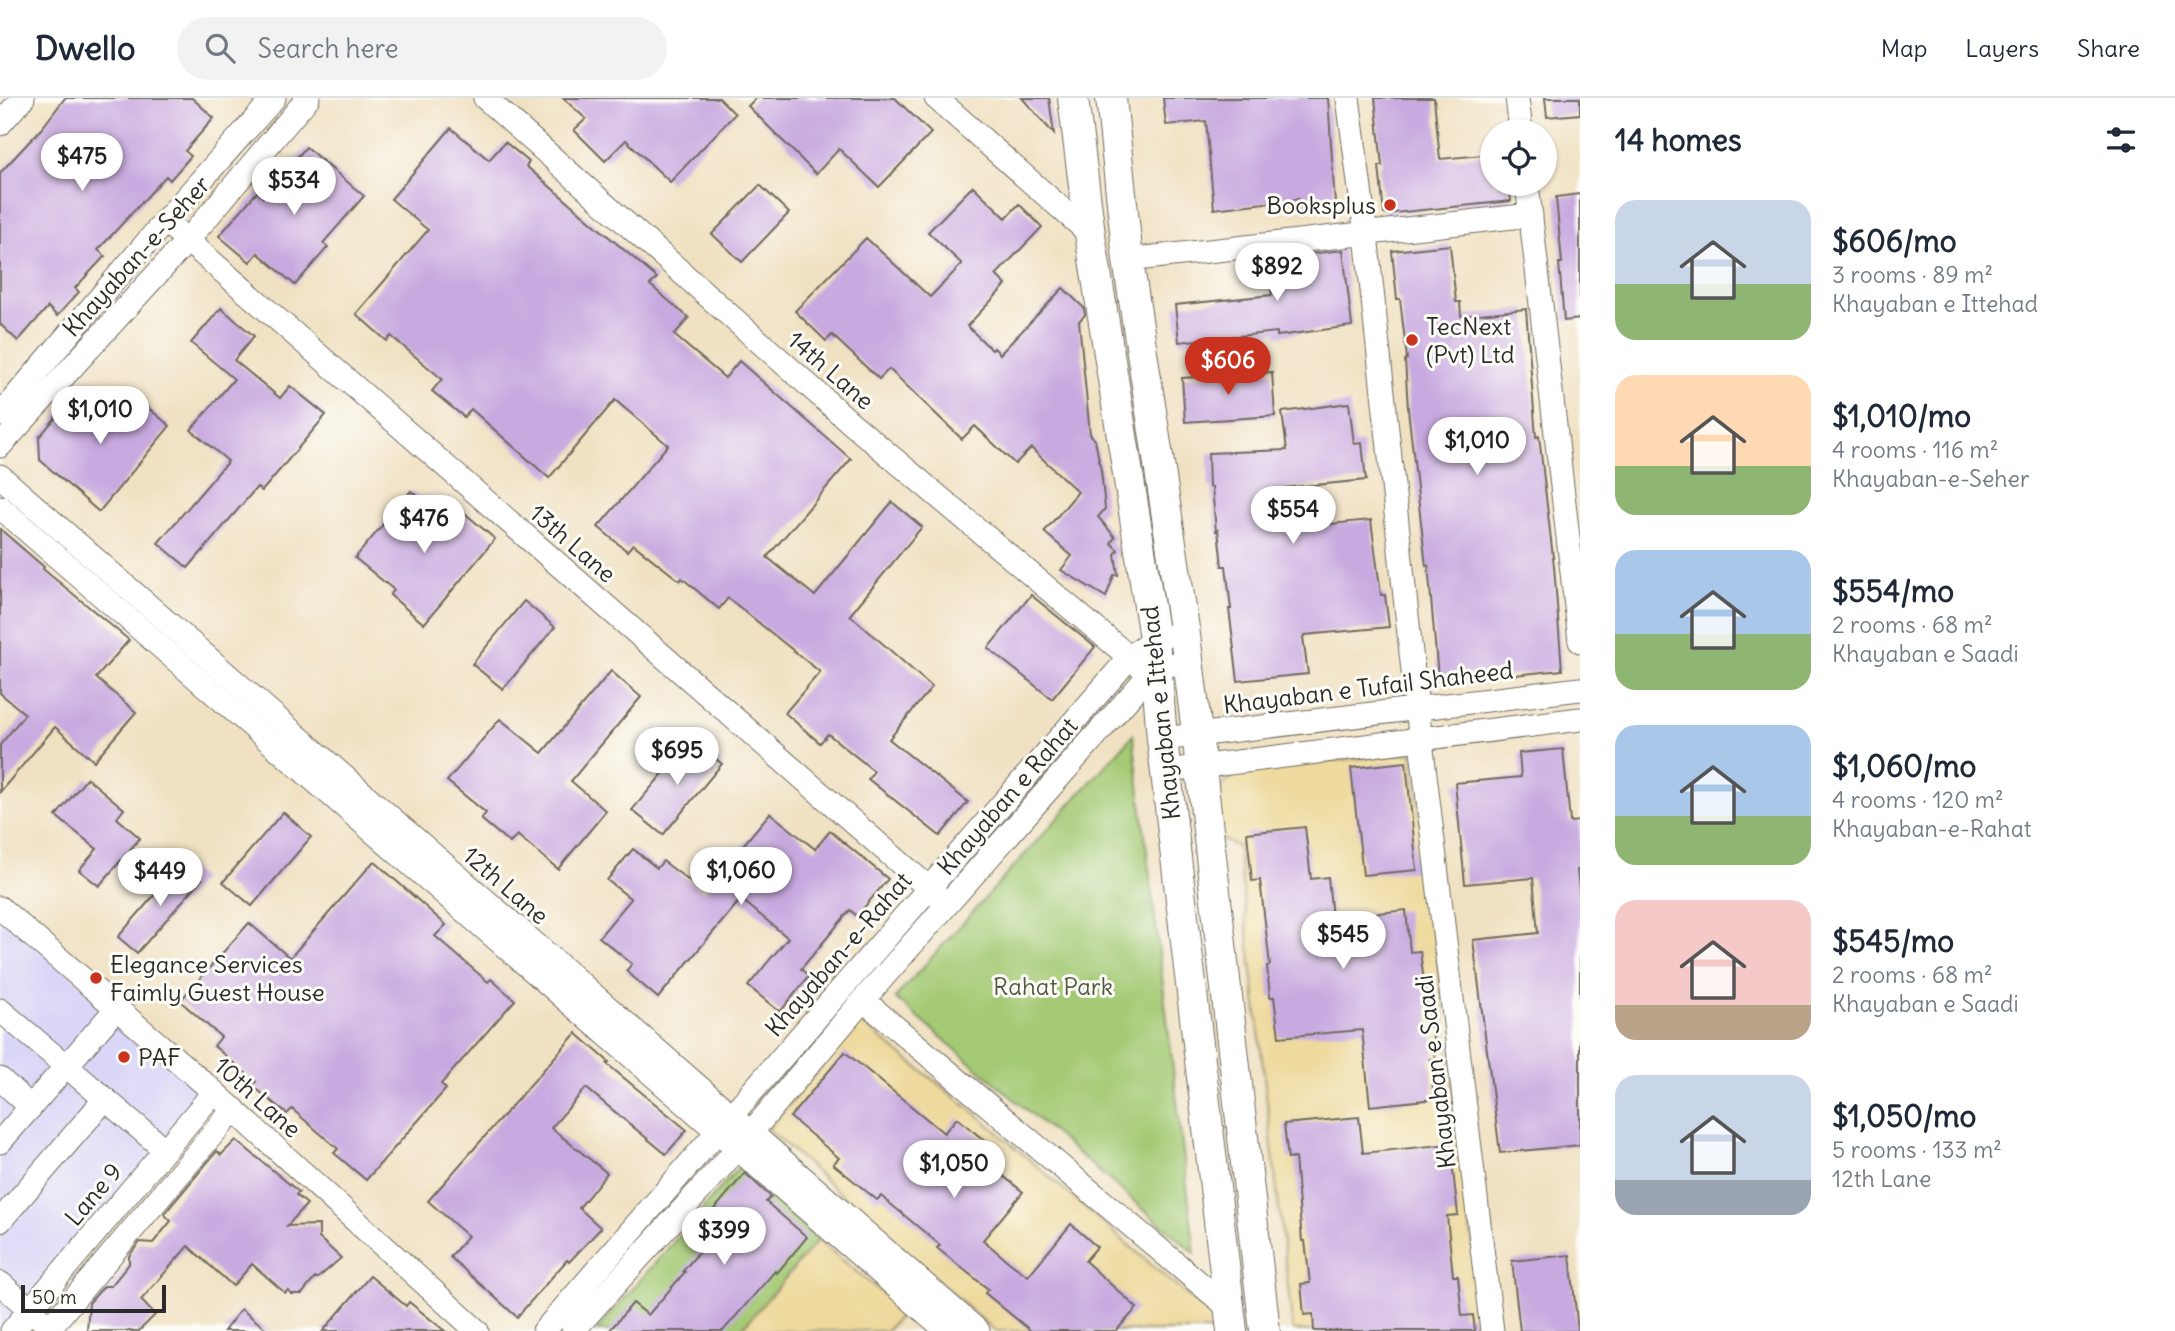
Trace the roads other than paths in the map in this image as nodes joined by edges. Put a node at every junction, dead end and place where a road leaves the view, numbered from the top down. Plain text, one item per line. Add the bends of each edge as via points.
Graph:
1 (23, 98) edge
2 (274, 98) edge
3 (308, 98) edge
4 (485, 98) edge
5 (936, 98) edge
6 (1073, 98) edge
7 (1111, 98) edge
8 (1348, 98) edge
9 (1517, 98) edge
10 (1520, 119) edge
11 (0, 124) edge
12 (1529, 196) edge
13 (1531, 215) junction
14 (165, 221) junction
15 (1090, 234) junction
16 (1366, 235) junction
17 (187, 241) junction
18 (1128, 260) junction
19 (0, 415) edge
20 (0, 446) edge
21 (0, 476) edge
22 (0, 507) edge
23 (1580, 641) edge
24 (1186, 648) junction
25 (1147, 659) junction
26 (1580, 688) edge
27 (1418, 708) junction
28 (1580, 719) edge
29 (1197, 733) junction
30 (1162, 739) junction
31 (1421, 740) junction
32 (1201, 766) junction
33 (1166, 772) junction
34 (938, 896) junction
35 (0, 908) edge
36 (863, 1000) junction
37 (117, 1009) junction
38 (0, 1010) edge
39 (66, 1068) junction
40 (0, 1079) edge
41 (214, 1092) junction
42 (105, 1099) junction
43 (32, 1107) junction
44 (234, 1110) junction
45 (725, 1124) junction
46 (744, 1140) junction
47 (0, 1142) edge
48 (164, 1149) junction
49 (0, 1221) edge
50 (0, 1283) edge
51 (31, 1310) junction
52 (1231, 1320) edge
53 (50, 1330) edge
54 (12, 1331) edge
55 (477, 1331) edge
56 (544, 1331) edge
57 (573, 1331) edge
58 (947, 1331) edge
59 (978, 1331) edge
60 (1265, 1331) edge
61 (1492, 1331) edge

1 - 11 street
2 - 14 street, Khayaban-e-Seher
3 - 17 street, Khayaban-e-Seher
4 - 25 street, 14th Lane via 850,422
5 - 15 street
6 - 15 main road, Khayaban e Ittehad
7 - 18 main road, Khayaban e Ittehad
8 - 16 street, Khayaban e Saadi
9 - 10 street
12 - 13 street
13 - 16 street
13 - 23 street
14 - 17 street, 13th Lane
14 - 19 street, Khayaban-e-Seher
15 - 25 main road, Khayaban e Ittehad
16 - 18 street
16 - 27 street, Khayaban e Saadi
17 - 20 street, Khayaban-e-Seher
17 - 34 street, 13th Lane
18 - 24 main road, Khayaban e Ittehad
21 - 45 street, 12th Lane
22 - 45 street, 12th Lane
24 - 25 street
24 - 29 main road, Khayaban e Ittehad
25 - 30 main road, Khayaban e Ittehad
25 - 34 street, Khayaban e Rahat
26 - 27 street, Khayaban e Tufail Shaheed
27 - 29 street, Khayaban e Tufail Shaheed
27 - 31 street, Khayaban e Saadi
28 - 31 street
29 - 30 street, Khayaban e Tufail Shaheed
29 - 32 main road, Khayaban e Ittehad
30 - 33 main road, Khayaban e Ittehad
31 - 32 street
31 - 61 street, Khayaban e Saadi
32 - 33 street
32 - 60 main road, Khayaban e Ittehad
33 - 52 main road, Khayaban e Ittehad
34 - 36 street, Khayaban e Rahat
34 - 45 street, Khayaban-e-Rahat
35 - 37 street, 10th Lane
36 - 46 street, Khayaban e Rahat
36 - 52 street
37 - 39 street
37 - 41 street, 10th Lane
38 - 39 street
39 - 42 street
39 - 43 street
40 - 43 street
41 - 44 street, 10th Lane
41 - 48 street, Lane 9
42 - 48 street
42 - 49 street
43 - 47 street
44 - 53 street
44 - 55 street, 10th Lane
45 - 46 street, 12th Lane
45 - 56 street, Khayaban-e-Rahat
46 - 57 street, Khayaban e Rahat
46 - 58 street, 12th Lane
46 - 59 street, 12th Lane
48 - 51 street, Lane 9
50 - 51 street
51 - 53 street
51 - 54 street, Lane 9

